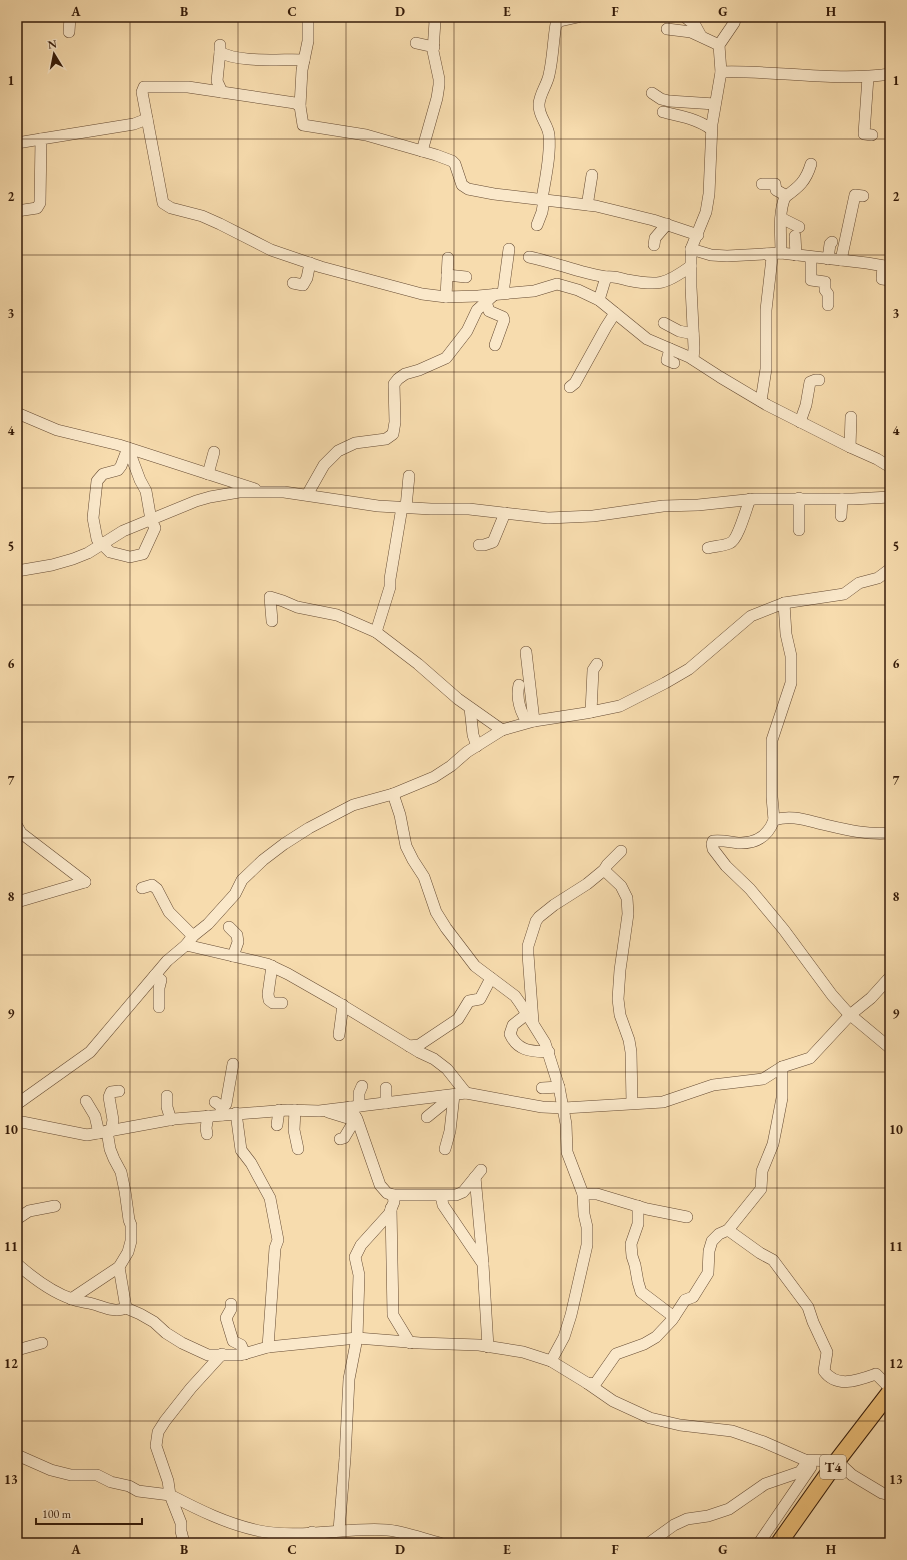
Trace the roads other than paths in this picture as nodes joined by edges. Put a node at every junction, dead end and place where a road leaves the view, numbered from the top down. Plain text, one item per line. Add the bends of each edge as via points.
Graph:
1 (70, 17) edge
2 (308, 17) edge
3 (432, 17) edge
4 (578, 17) edge
5 (685, 17) edge
6 (736, 17) edge
7 (557, 20) edge
8 (667, 29) dead end
9 (69, 32) dead end
10 (701, 36) junction
11 (416, 42) dead end
12 (719, 45) junction
13 (434, 47) junction
14 (304, 60) junction
15 (721, 72) junction
16 (890, 74) edge
17 (868, 77) junction
18 (222, 92) junction
19 (652, 93) dead end
20 (715, 104) junction
21 (300, 106) junction
22 (663, 112) dead end
23 (147, 119) junction
24 (712, 129) junction
25 (872, 135) dead end
26 (41, 139) junction
27 (17, 143) edge
28 (422, 151) junction
29 (811, 164) dead end
30 (592, 175) dead end
31 (762, 184) dead end
32 (863, 196) dead end
33 (785, 197) junction
34 (543, 199) junction
35 (589, 205) junction
36 (17, 211) edge
37 (781, 218) junction
38 (668, 224) junction
39 (537, 225) dead end
40 (698, 235) junction
41 (832, 242) dead end
42 (654, 245) dead end
43 (691, 249) junction
44 (509, 250) dead end
45 (781, 253) junction
46 (767, 254) junction
47 (796, 255) junction
48 (529, 257) dead end
49 (811, 257) junction
50 (448, 258) dead end
51 (828, 259) junction
52 (841, 260) junction
53 (310, 263) junction
54 (691, 266) junction
55 (886, 267) edge
56 (447, 275) junction
57 (466, 277) dead end
58 (606, 277) junction
59 (890, 280) edge
60 (293, 283) dead end
61 (499, 293) junction
62 (446, 297) junction
63 (599, 300) junction
64 (486, 302) junction
65 (828, 305) dead end
66 (615, 313) junction
67 (664, 323) dead end
68 (693, 334) junction
69 (495, 345) dead end
70 (670, 349) junction
71 (693, 359) junction
72 (674, 363) dead end
73 (819, 380) dead end
74 (570, 386) dead end
75 (761, 401) junction
76 (17, 413) edge
77 (851, 418) dead end
78 (800, 422) junction
79 (128, 448) junction
80 (850, 448) junction
81 (214, 452) dead end
82 (890, 467) edge
83 (208, 474) junction
84 (409, 476) dead end
85 (264, 492) junction
86 (307, 495) junction
87 (890, 497) edge
88 (799, 498) junction
89 (842, 499) junction
90 (750, 500) junction
91 (404, 507) junction
92 (505, 513) junction
93 (841, 516) dead end
94 (151, 520) junction
95 (799, 530) dead end
96 (100, 544) junction
97 (479, 544) dead end
98 (708, 548) dead end
99 (890, 569) edge
100 (17, 571) edge
101 (784, 603) junction
102 (272, 621) dead end
103 (376, 632) junction
104 (526, 652) dead end
105 (597, 664) dead end
106 (519, 685) dead end
107 (470, 708) junction
108 (592, 712) junction
109 (531, 722) junction
110 (502, 730) junction
111 (476, 746) junction
112 (393, 794) junction
113 (774, 820) junction
114 (17, 826) edge
115 (890, 833) edge
116 (621, 851) dead end
117 (604, 870) junction
118 (142, 888) dead end
119 (17, 902) edge
120 (229, 927) dead end
121 (193, 936) junction
122 (186, 945) junction
123 (233, 956) junction
124 (272, 966) junction
125 (155, 975) junction
126 (890, 977) edge
127 (491, 978) junction
128 (282, 1002) dead end
129 (343, 1005) junction
130 (159, 1007) dead end
131 (850, 1015) junction
132 (530, 1018) junction
133 (339, 1035) dead end
134 (410, 1046) junction
135 (890, 1048) edge
136 (549, 1052) junction
137 (233, 1064) dead end
138 (782, 1067) junction
139 (362, 1086) dead end
140 (559, 1087) junction
141 (386, 1088) dead end
142 (542, 1088) dead end
143 (119, 1090) dead end
144 (466, 1093) junction
145 (449, 1095) junction
146 (167, 1096) dead end
147 (86, 1101) dead end
148 (386, 1103) junction
149 (632, 1103) junction
150 (17, 1104) edge
151 (355, 1107) junction
152 (564, 1108) junction
153 (219, 1109) junction
154 (279, 1110) junction
155 (295, 1110) junction
156 (325, 1110) junction
157 (236, 1113) junction
158 (208, 1116) junction
159 (427, 1117) dead end
160 (355, 1119) junction
161 (171, 1120) junction
162 (17, 1122) edge
163 (277, 1125) dead end
164 (106, 1132) junction
165 (206, 1134) dead end
166 (340, 1139) dead end
167 (298, 1149) dead end
168 (445, 1149) dead end
169 (463, 1192) junction
170 (477, 1193) junction
171 (583, 1194) junction
172 (393, 1195) junction
173 (441, 1196) junction
174 (54, 1206) dead end
175 (638, 1206) junction
176 (391, 1208) junction
177 (687, 1217) dead end
178 (17, 1219) edge
179 (728, 1230) junction
180 (17, 1264) edge
181 (483, 1264) junction
182 (119, 1267) junction
183 (71, 1299) junction
184 (232, 1304) dead end
185 (126, 1308) junction
186 (674, 1316) junction
187 (357, 1338) junction
188 (42, 1343) dead end
189 (410, 1343) junction
190 (268, 1347) junction
191 (488, 1347) junction
192 (17, 1350) edge
193 (222, 1354) junction
194 (245, 1354) junction
195 (551, 1361) junction
196 (588, 1383) junction
197 (890, 1388) edge
198 (890, 1392) edge
199 (17, 1455) edge
200 (811, 1460) junction
201 (837, 1461) junction
202 (886, 1494) edge
203 (170, 1495) junction
204 (890, 1502) edge
205 (339, 1530) junction
206 (312, 1538) edge
207 (184, 1543) edge
208 (440, 1543) edge
209 (649, 1543) edge
210 (759, 1543) edge
211 (779, 1543) edge

1 - 9 street
2 - 14 street via 308,41
3 - 13 street via 435,20
4 - 7 street
5 - 10 street via 695,25
6 - 12 street
7 - 34 street via 550,74 539,105 540,115 549,136
8 - 10 street
10 - 12 street
11 - 13 street
12 - 15 street
13 - 28 street via 433,56 439,85
14 - 18 street via 227,56 220,49 218,81
14 - 21 street
15 - 17 street
15 - 20 street
16 - 17 street
17 - 25 street via 864,134
18 - 21 street via 281,100
18 - 23 street via 188,87 144,87 142,92
19 - 20 street via 670,101
20 - 24 street
21 - 28 street via 303,125 366,135
22 - 24 street via 685,116
23 - 26 street via 134,124
23 - 53 street via 164,203 171,208 202,216 270,250
24 - 40 street via 708,200
26 - 27 street
26 - 36 street via 40,202 36,208
28 - 34 street via 452,161 462,184 468,189
29 - 33 street via 806,179
30 - 35 street
31 - 33 street via 775,184 776,190
32 - 52 street via 854,195
33 - 37 street
34 - 35 street
34 - 39 street
35 - 38 street
37 - 45 street
37 - 47 street via 797,232
38 - 40 street
38 - 42 street via 655,238
40 - 43 street
41 - 51 street
43 - 46 street via 728,256
43 - 54 street
44 - 61 street
45 - 46 street
45 - 47 street
46 - 75 street via 772,258 766,310 766,369
47 - 49 street
48 - 58 street via 590,275
49 - 51 street
49 - 65 street via 811,280 825,282
50 - 56 street
51 - 52 street
52 - 55 street
53 - 60 street via 303,286
53 - 62 street via 422,294
54 - 58 street via 662,283
54 - 68 street
55 - 59 street via 882,279
56 - 57 street
56 - 62 street
58 - 63 street
61 - 62 street
61 - 63 street via 534,291 557,284
61 - 64 street
63 - 66 street
64 - 69 street via 489,311 503,316 504,320
64 - 86 street via 477,310 467,331 446,358 405,374 394,384 393,434 386,439 355,443 338,451 324,465
66 - 70 street via 647,339
66 - 74 street via 575,383
67 - 68 street via 679,331
68 - 71 street
70 - 71 street
70 - 72 street via 667,360
71 - 75 street
73 - 78 street via 810,382
75 - 78 street
76 - 79 street via 58,430
77 - 80 street
78 - 80 street
79 - 83 street
79 - 94 street via 146,491
79 - 96 street via 122,466 118,470 103,474 97,481 93,518
80 - 82 street
81 - 83 street
83 - 85 street
84 - 91 street
85 - 86 street
85 - 94 street via 239,492 210,497
86 - 91 street via 378,506
87 - 89 street
88 - 89 street
88 - 90 street
88 - 95 street
89 - 93 street
90 - 92 street via 664,506 570,518
90 - 98 street via 738,536 732,543
91 - 92 street
91 - 103 street via 390,575 390,587
92 - 97 street via 493,542
94 - 96 street
94 - 96 street via 155,528 143,554 130,557 110,552
96 - 100 street via 88,553 73,559
99 - 101 street via 878,578 859,583 844,594
101 - 108 street via 751,616 689,669 665,683 620,706
101 - 113 street via 786,634 791,656 791,683 772,740
102 - 103 street via 270,597 297,607 337,615
103 - 107 street
104 - 109 street
105 - 108 street via 593,670
106 - 109 street via 523,717
107 - 110 street
107 - 111 street via 472,735
108 - 109 street
109 - 110 street
110 - 111 street
111 - 112 street via 434,777
112 - 121 street via 353,805 284,844 242,880 236,894
112 - 127 street via 406,846 424,877 436,912 467,957
113 - 115 street via 797,817 849,830 876,834
113 - 131 street via 772,827 762,838 740,843 716,841 712,842 713,849 779,924
114 - 119 street via 21,833 85,882
116 - 117 street
117 - 132 street via 536,921 528,950
117 - 149 street via 621,886 627,898 628,914 618,999 631,1052
118 - 121 street via 152,885 157,889 169,912
120 - 123 street via 238,935
121 - 122 street
122 - 123 street
122 - 125 street
123 - 124 street
124 - 128 street via 269,1000 273,1003
124 - 129 street
125 - 130 street via 161,980
125 - 150 street via 90,1052
126 - 131 street via 871,998
127 - 132 street via 515,996
127 - 134 street via 480,999 469,1001 458,1018 420,1045
129 - 133 street
129 - 134 street
131 - 135 street
131 - 138 street via 810,1058
132 - 136 street
132 - 136 street via 514,1025 510,1034 513,1041 522,1049
134 - 144 street via 446,1069
136 - 140 street
137 - 153 street via 226,1104
138 - 149 street via 763,1079 713,1085 663,1102
138 - 179 street via 782,1098 773,1144 762,1171 761,1189
139 - 151 street
140 - 142 street
140 - 152 street
141 - 148 street
143 - 164 street via 111,1092 109,1098 113,1120
144 - 145 street
144 - 152 street
145 - 148 street
145 - 159 street via 443,1104
145 - 168 street via 450,1131
146 - 161 street
147 - 164 street
148 - 151 street
149 - 152 street
151 - 156 street
151 - 160 street
152 - 171 street via 567,1152
153 - 157 street
153 - 158 street
154 - 155 street
154 - 157 street
154 - 163 street
155 - 156 street
155 - 167 street via 294,1138
156 - 160 street
157 - 190 street via 241,1150 270,1198 278,1240 275,1248
158 - 161 street
158 - 165 street
160 - 166 street via 344,1138
160 - 172 street via 380,1185 387,1193
161 - 164 street
162 - 164 street via 87,1135
164 - 182 street via 112,1154 121,1172 131,1225 128,1252
169 - 170 street
169 - 170 street via 478,1174
169 - 173 street
170 - 181 street
171 - 175 street via 597,1194
171 - 195 street via 587,1245 571,1315 564,1337
172 - 173 street
172 - 176 street via 394,1202
173 - 181 street via 443,1205
174 - 178 street via 29,1211
175 - 177 street
175 - 186 street via 638,1224 631,1244 641,1292
176 - 187 street via 389,1214 360,1245 355,1257 359,1275
176 - 189 street via 393,1315
179 - 186 street via 719,1234 712,1242 708,1273 693,1296 685,1300
179 - 197 street via 773,1260 808,1307 827,1352 824,1371 826,1374 838,1381 852,1382 876,1374
180 - 183 street via 36,1281
181 - 191 street
182 - 183 street
182 - 185 street
183 - 185 street via 107,1309
184 - 194 street via 226,1318 233,1341 241,1345
185 - 193 street via 154,1322 182,1343 208,1354
186 - 196 street via 656,1337 616,1354 595,1384
187 - 189 street
187 - 190 street
187 - 205 street via 349,1379
188 - 192 street
189 - 191 street
190 - 194 street
191 - 195 street via 523,1352
193 - 194 street
193 - 203 street via 191,1388 158,1432 156,1446
195 - 196 street
196 - 200 street via 613,1401 650,1418 680,1425 732,1431
198 - 201 highway, T4
199 - 203 street via 51,1470 71,1475 97,1475 138,1490
200 - 201 street
200 - 209 street via 800,1472 765,1484 729,1509 687,1519
200 - 210 street
201 - 202 street via 852,1475
201 - 211 highway, T4
202 - 204 street
203 - 206 street via 232,1524 260,1531
203 - 207 street via 181,1523
205 - 206 street
205 - 208 street via 388,1530

